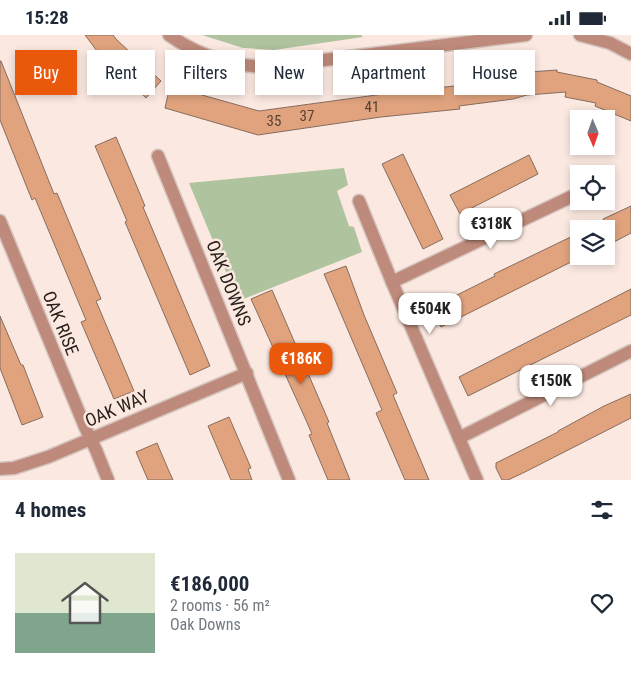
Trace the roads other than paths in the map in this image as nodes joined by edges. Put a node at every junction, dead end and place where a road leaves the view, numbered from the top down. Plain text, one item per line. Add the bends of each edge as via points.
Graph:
1 (169, 35) edge
2 (526, 35) edge
3 (580, 35) edge
4 (631, 54) edge
5 (158, 156) dead end
6 (570, 197) edge
7 (360, 201) dead end
8 (0, 221) edge
9 (392, 282) junction
10 (631, 351) edge
11 (247, 373) junction
12 (90, 439) junction
13 (459, 439) junction
14 (0, 469) edge
15 (108, 480) edge
16 (289, 480) edge
17 (477, 480) edge

1 - 2 street via 198,53 227,63 267,67
3 - 4 street via 610,43
5 - 11 street, OAK DOWNS
6 - 9 street
7 - 9 street
8 - 12 street, OAK RISE
9 - 13 street
10 - 13 street
11 - 12 street, OAK WAY
11 - 16 street, OAK DOWNS
12 - 14 street, OAK WAY via 48,457
12 - 15 street, OAK RISE
13 - 17 street

